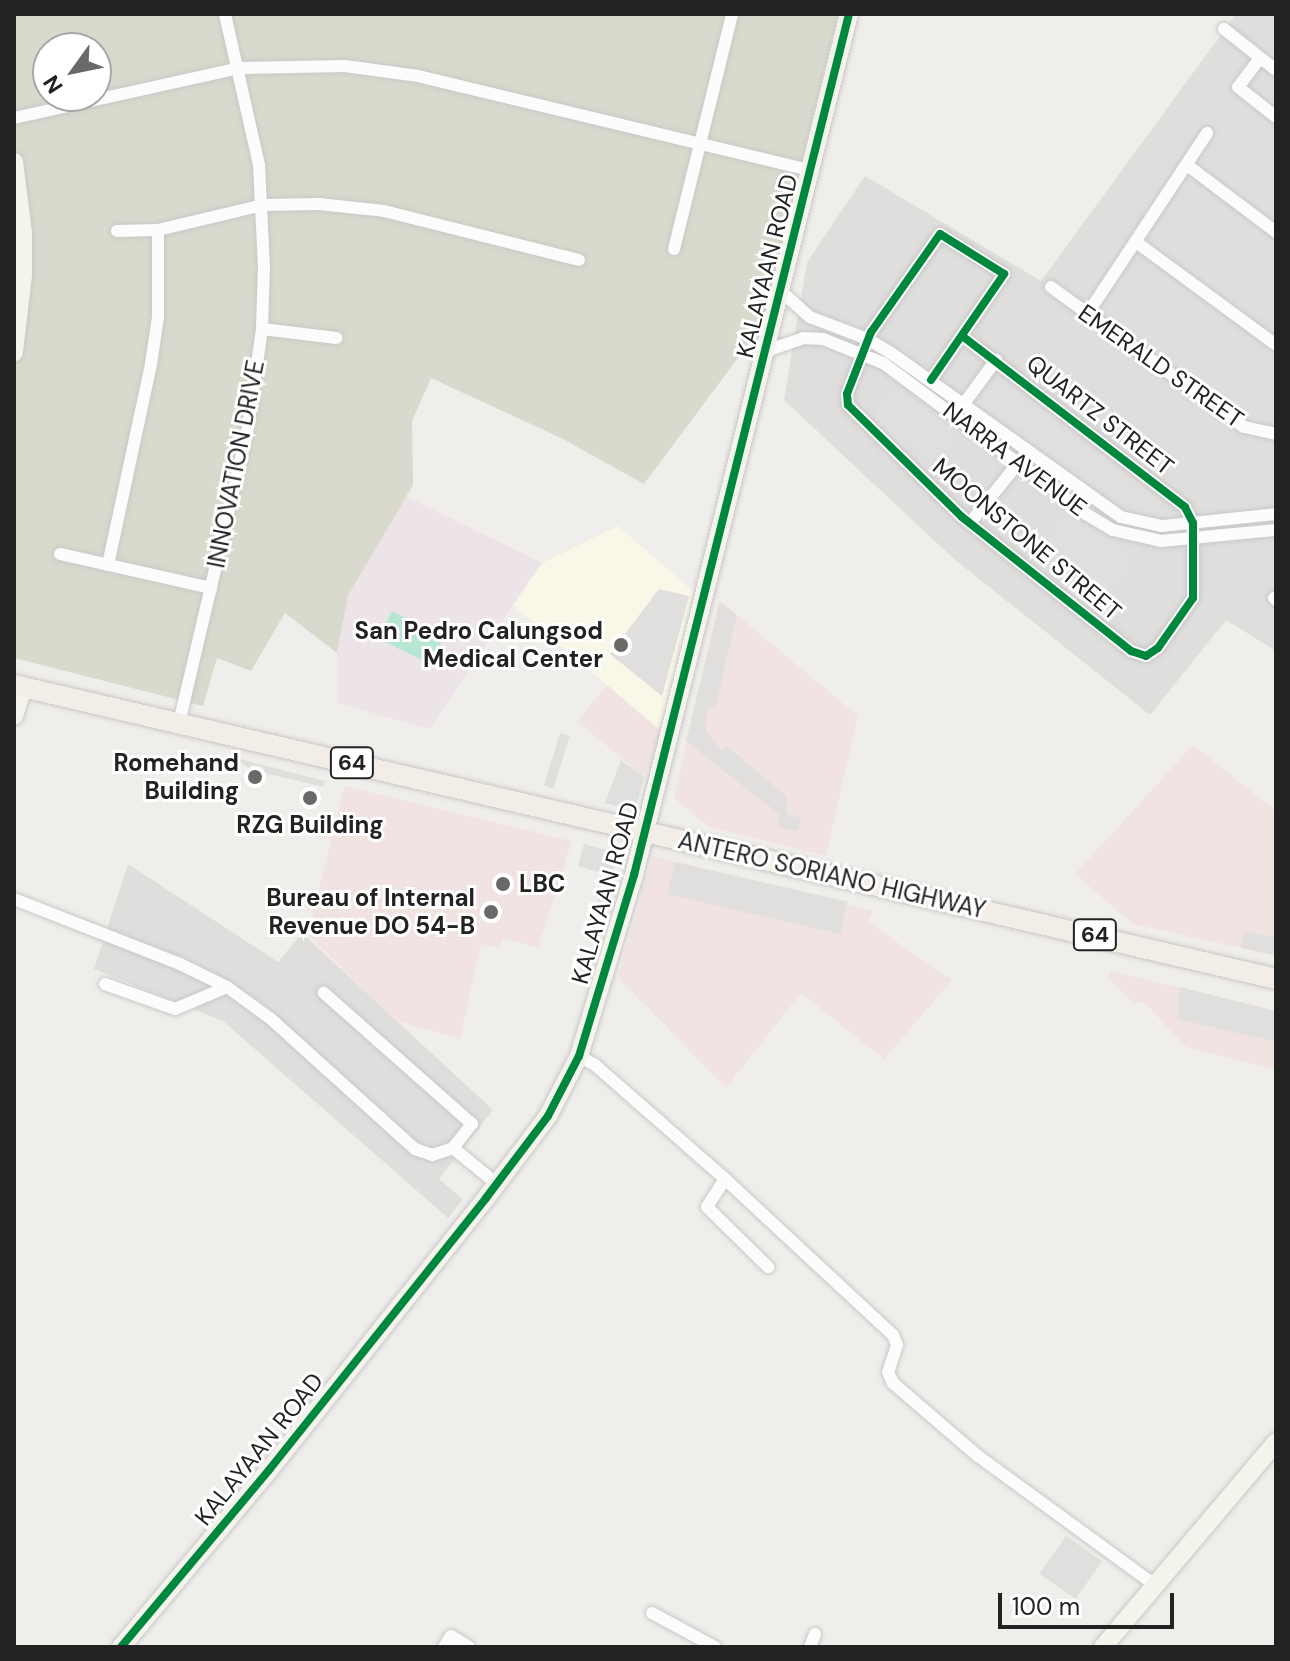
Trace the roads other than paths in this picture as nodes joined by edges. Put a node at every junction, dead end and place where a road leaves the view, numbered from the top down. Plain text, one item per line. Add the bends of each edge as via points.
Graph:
1 (225, 14) edge
2 (732, 14) edge
3 (849, 14) edge
4 (1224, 29) dead end
5 (1260, 58) junction
6 (240, 68) junction
7 (1276, 70) edge
8 (1276, 117) edge
9 (14, 118) edge
10 (1207, 133) dead end
11 (700, 144) junction
12 (14, 162) edge
13 (1187, 165) junction
14 (811, 170) junction
15 (263, 205) junction
16 (158, 230) junction
17 (117, 231) dead end
18 (1276, 232) edge
19 (1136, 242) junction
20 (674, 249) dead end
21 (579, 260) dead end
22 (1051, 287) dead end
23 (782, 292) junction
24 (1088, 313) junction
25 (16, 325) edge
26 (262, 329) junction
27 (962, 336) junction
28 (336, 338) dead end
29 (867, 339) junction
30 (1276, 345) edge
31 (766, 351) junction
32 (14, 352) edge
33 (862, 353) junction
34 (996, 360) junction
35 (931, 380) junction
36 (960, 409) junction
37 (1276, 434) edge
38 (1023, 457) junction
39 (1276, 514) edge
40 (970, 523) junction
41 (1193, 523) junction
42 (1276, 530) edge
43 (1194, 539) junction
44 (60, 554) dead end
45 (108, 565) junction
46 (211, 588) junction
47 (18, 686) edge
48 (14, 716) edge
49 (179, 723) junction
50 (644, 832) junction
51 (14, 899) edge
52 (1276, 979) edge
53 (105, 984) dead end
54 (227, 987) junction
55 (324, 993) dead end
56 (579, 1056) junction
57 (453, 1148) junction
58 (725, 1179) junction
59 (497, 1184) junction
60 (768, 1267) dead end
61 (1276, 1442) edge
62 (1155, 1585) junction
63 (652, 1613) dead end
64 (815, 1634) dead end
65 (448, 1642) edge
66 (121, 1647) edge
67 (469, 1647) edge
68 (715, 1647) edge
69 (810, 1647) edge
70 (1103, 1647) edge

1 - 6 street, INNOVATION DRIVE
2 - 11 street
3 - 14 street, KALAYAAN ROAD
4 - 5 street
5 - 7 street
5 - 8 street via 1238,87
6 - 9 street
6 - 11 street via 311,65 381,70
6 - 15 street, INNOVATION DRIVE
10 - 13 street
11 - 14 street
11 - 20 street
12 - 25 street via 23,233
13 - 18 street
13 - 19 street
14 - 23 street, KALAYAAN ROAD
15 - 16 street
15 - 21 street via 384,211
15 - 26 street, INNOVATION DRIVE
16 - 17 street
16 - 45 street via 158,317 144,409
19 - 24 street
19 - 30 street
22 - 24 street, EMERALD STREET
23 - 29 street, NARRA AVENUE via 810,317
23 - 31 street, KALAYAAN ROAD
24 - 37 street, EMERALD STREET via 1244,427
25 - 32 street
26 - 28 street
26 - 46 street, INNOVATION DRIVE via 247,433
27 - 29 street, MOONSTONE STREET via 1004,274 940,234
27 - 34 street, QUARTZ STREET
27 - 35 street
29 - 33 street, MOONSTONE STREET
29 - 35 street, NARRA AVENUE
31 - 33 street, NARRA AVENUE via 803,338
31 - 50 street, KALAYAAN ROAD
33 - 36 street, NARRA AVENUE
33 - 40 street, MOONSTONE STREET via 848,405
34 - 36 street
34 - 41 street, QUARTZ STREET via 1185,507
35 - 36 street, NARRA AVENUE
36 - 38 street, NARRA AVENUE
38 - 40 street
38 - 41 street, NARRA AVENUE via 1121,517 1162,526
38 - 43 street, NARRA AVENUE via 1086,514 1113,530 1161,541
39 - 41 street, NARRA AVENUE
40 - 43 street, MOONSTONE STREET via 1131,651 1146,656 1158,648 1193,598
41 - 43 street
42 - 43 street, NARRA AVENUE
44 - 45 street
45 - 46 street
46 - 49 street, INNOVATION DRIVE
47 - 48 street
47 - 49 main road, ANTERO SORIANO HIGHWAY / 64
49 - 50 main road, ANTERO SORIANO HIGHWAY / 64
50 - 52 main road, ANTERO SORIANO HIGHWAY / 64
50 - 56 street, KALAYAAN ROAD
51 - 54 street
53 - 54 street via 167,1009
54 - 57 street via 271,1019 415,1149 432,1155
55 - 57 street via 472,1124
56 - 58 street
56 - 59 street, KALAYAAN ROAD via 548,1116
57 - 59 street
58 - 60 street via 707,1207
58 - 62 street via 893,1335 897,1345 888,1372 893,1383 978,1456
59 - 66 street, KALAYAAN ROAD
61 - 62 street
62 - 70 street
63 - 68 street
64 - 69 street
65 - 67 street

